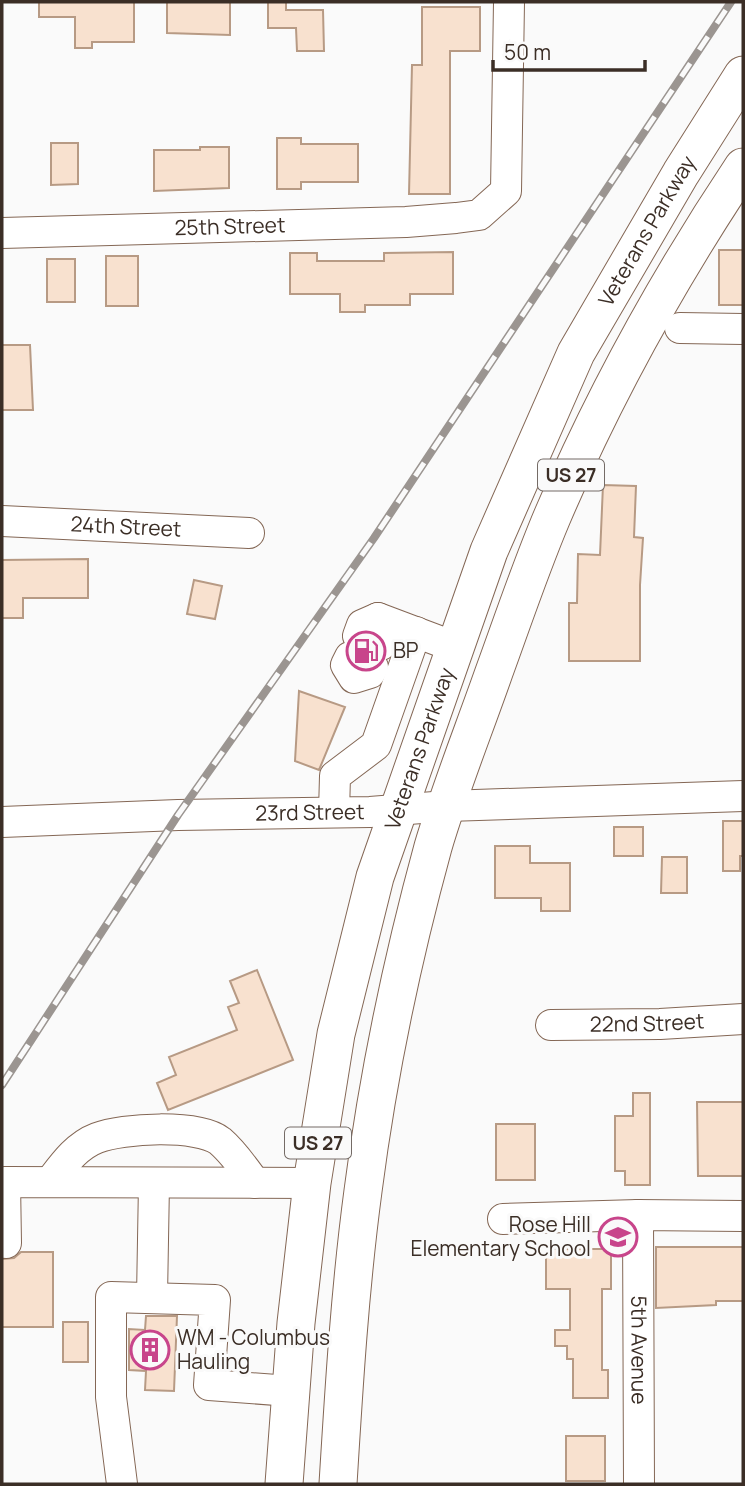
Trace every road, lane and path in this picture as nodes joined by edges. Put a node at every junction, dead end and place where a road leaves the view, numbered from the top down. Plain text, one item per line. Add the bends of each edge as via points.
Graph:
1 (509, 2) edge
2 (743, 75) edge
3 (743, 167) edge
4 (2, 233) edge
5 (680, 328) dead end
6 (743, 329) edge
7 (2, 522) edge
8 (249, 533) dead end
9 (416, 632) junction
10 (455, 647) junction
11 (394, 693) junction
12 (376, 745) junction
13 (418, 756) junction
14 (743, 796) edge
15 (447, 806) junction
16 (398, 810) junction
17 (334, 812) junction
18 (2, 822) edge
19 (743, 1019) edge
20 (551, 1025) dead end
21 (50, 1182) junction
22 (154, 1183) junction
23 (255, 1183) junction
24 (312, 1183) junction
25 (638, 1215) junction
26 (743, 1216) edge
27 (503, 1219) dead end
28 (6, 1242) dead end
29 (152, 1297) junction
30 (290, 1391) junction
31 (122, 1484) edge
32 (284, 1484) edge
33 (338, 1484) edge
34 (639, 1484) edge

1 - 4 street, 25th Street via 506,191 480,215 406,222
2 - 10 main road, Veterans Parkway / US 27 via 576,353 489,551
3 - 15 main road, Veterans Parkway / US 27 via 680,266 602,408 551,519
5 - 6 street
7 - 8 street, 24th Street
9 - 10 street
9 - 11 street
9 - 11 street via 366,650
10 - 13 main road, Veterans Parkway / US 27
11 - 12 street
12 - 13 street
12 - 17 street via 335,776
13 - 16 main road, Veterans Parkway / US 27
14 - 15 street, 23rd Street
15 - 16 street, 23rd Street
15 - 33 main road, Veterans Parkway / US 27 via 404,961 367,1165 346,1342
16 - 17 street, 23rd Street
16 - 24 main road, Veterans Parkway / US 27 via 375,877 337,1034
17 - 18 street, 23rd Street
19 - 20 street, 22nd Street
21 - 22 street
21 - 23 street via 70,1156 95,1138 164,1129 217,1139
21 - 28 street via 5,1182
22 - 23 street
22 - 29 street
23 - 24 street
24 - 30 main road, Veterans Parkway / US 27
25 - 26 street
25 - 27 street
25 - 34 street, 5th Avenue
29 - 30 street via 215,1300 209,1396
29 - 31 street via 111,1297 111,1397
30 - 32 main road, Veterans Parkway / US 27

